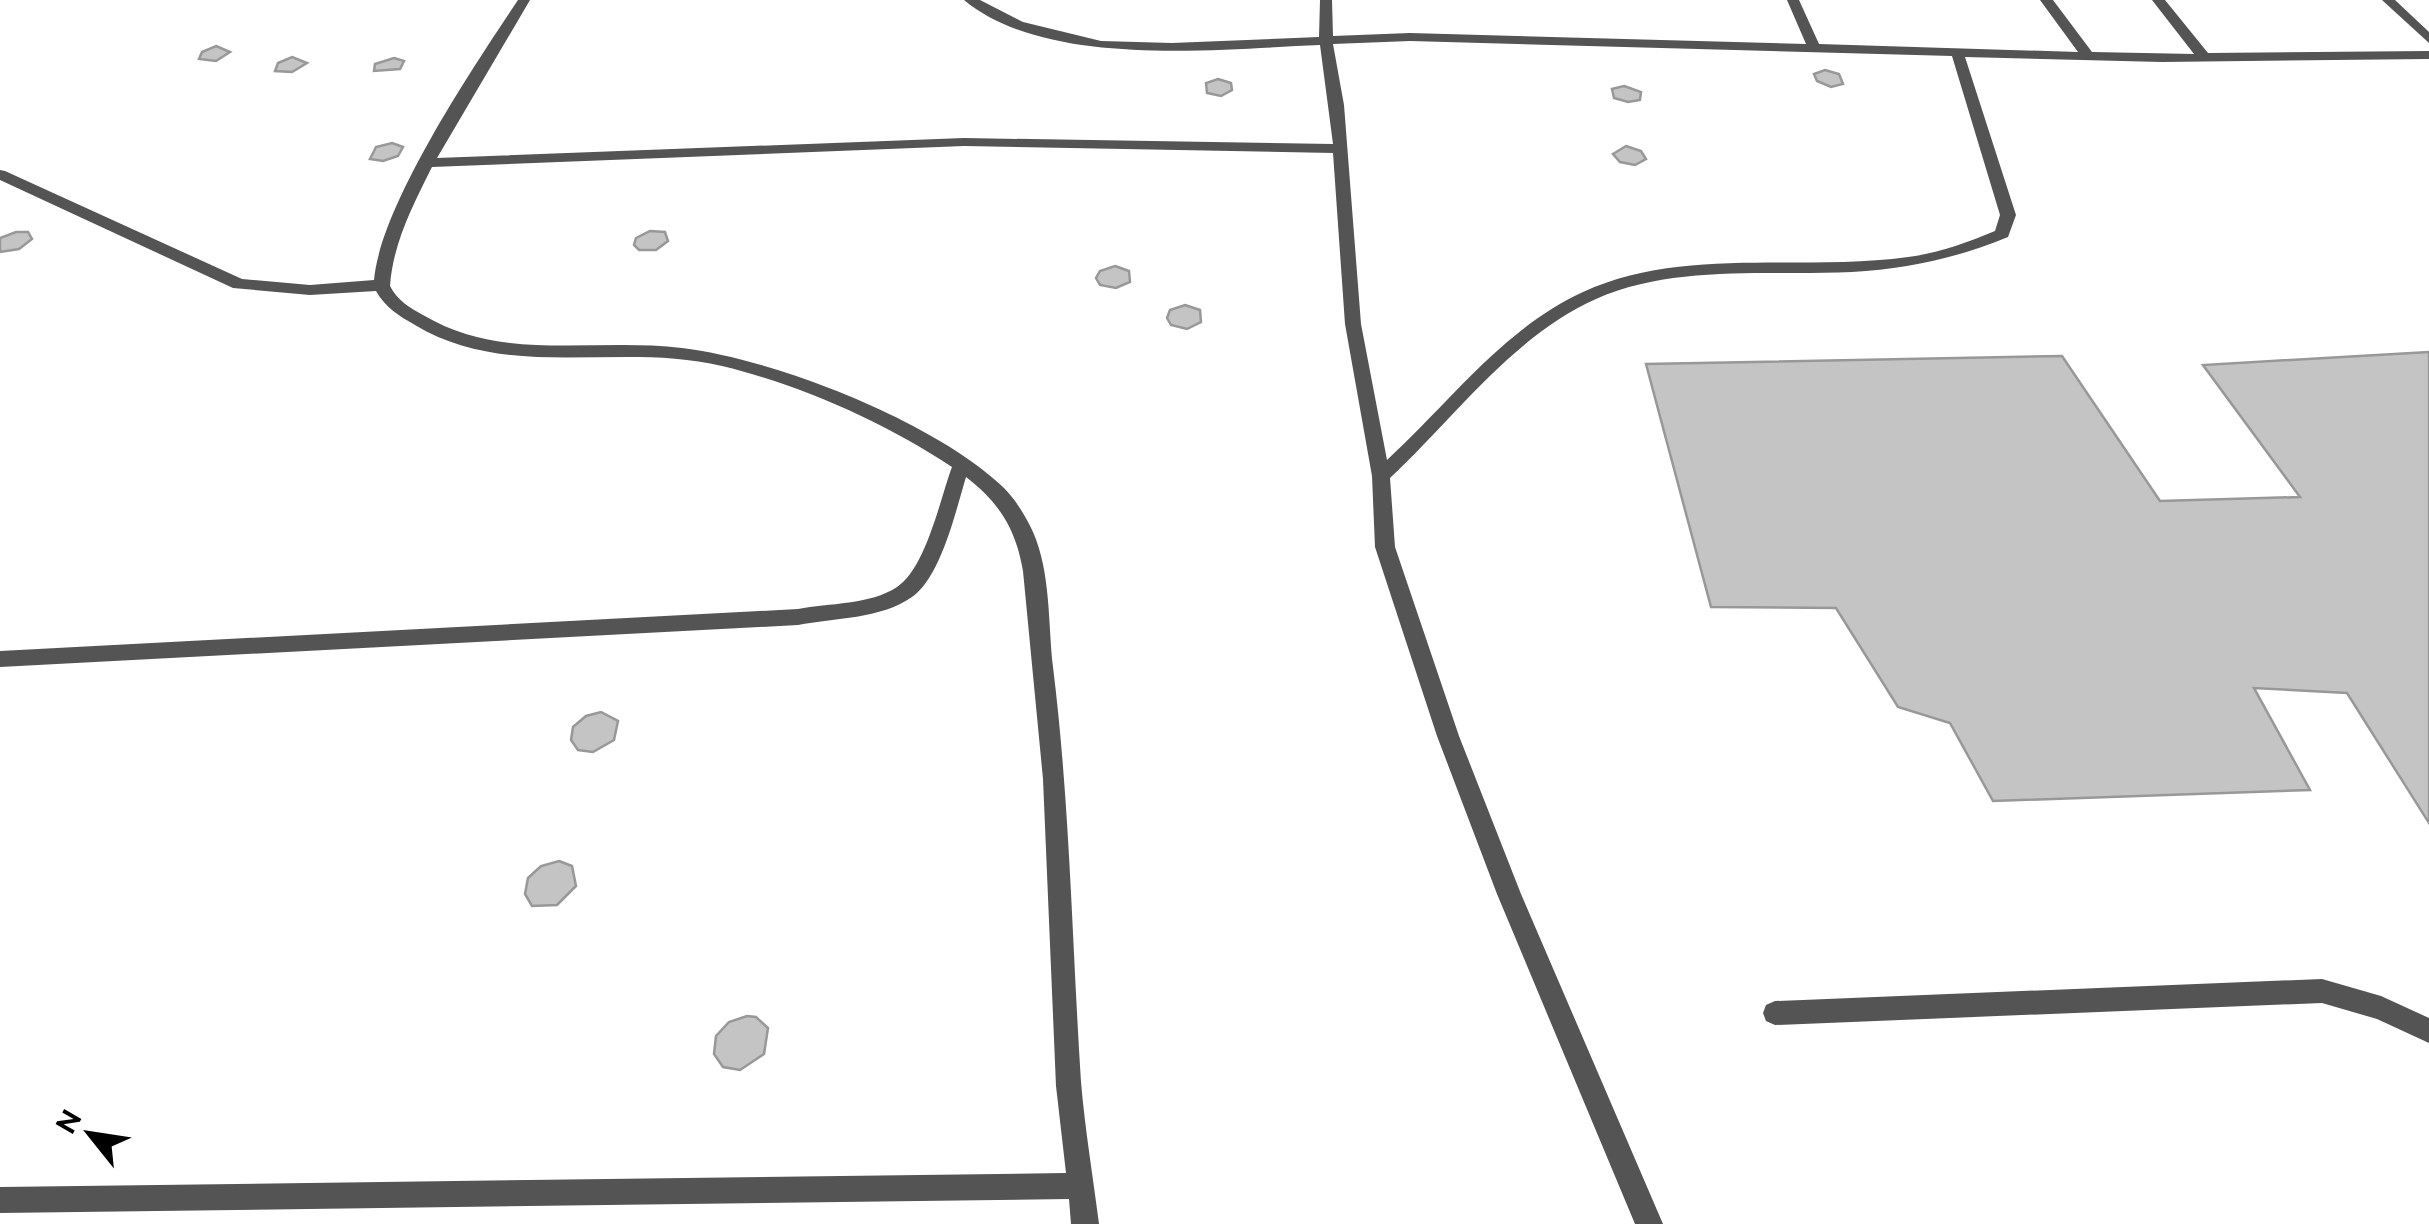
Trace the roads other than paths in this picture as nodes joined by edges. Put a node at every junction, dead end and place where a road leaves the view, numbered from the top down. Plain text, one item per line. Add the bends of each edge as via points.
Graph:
1 (524, 0) edge
2 (970, 0) edge
3 (1326, 0) edge
4 (1793, 0) edge
5 (2046, 0) edge
6 (2158, 0) edge
7 (2388, 0) edge
8 (2429, 39) edge
9 (1326, 40) junction
10 (1814, 48) junction
11 (1958, 52) junction
12 (2429, 54) edge
13 (2088, 56) junction
14 (2204, 57) junction
15 (1340, 148) junction
16 (428, 163) junction
17 (0, 174) edge
18 (382, 285) junction
19 (961, 466) junction
20 (1381, 476) junction
21 (0, 658) edge
22 (1775, 1013) dead end
23 (2429, 1032) edge
24 (1081, 1186) junction
25 (0, 1200) edge
26 (1085, 1224) edge
27 (1649, 1224) edge

1 - 16 street
2 - 9 street via 1018,25 1102,44
3 - 9 street
4 - 10 street
5 - 13 street
6 - 14 street
7 - 8 street
9 - 10 street via 1474,37
9 - 15 street
10 - 11 street
11 - 13 street
11 - 20 street via 2008,215 2002,234 1968,252 1684,275 1593,294 1548,318
12 - 14 street
13 - 14 street
15 - 16 street via 964,142
15 - 20 street via 1353,324
16 - 18 street via 383,268
17 - 18 street via 239,284 310,290
18 - 19 street via 412,317 476,344 520,353 714,357 782,376
19 - 21 street via 925,569 908,592 878,602 798,617
19 - 24 street via 1000,495 1026,538 1053,752
20 - 27 street via 1385,547 1448,736
22 - 23 street via 2322,991 2381,1008
24 - 25 street
24 - 26 street

